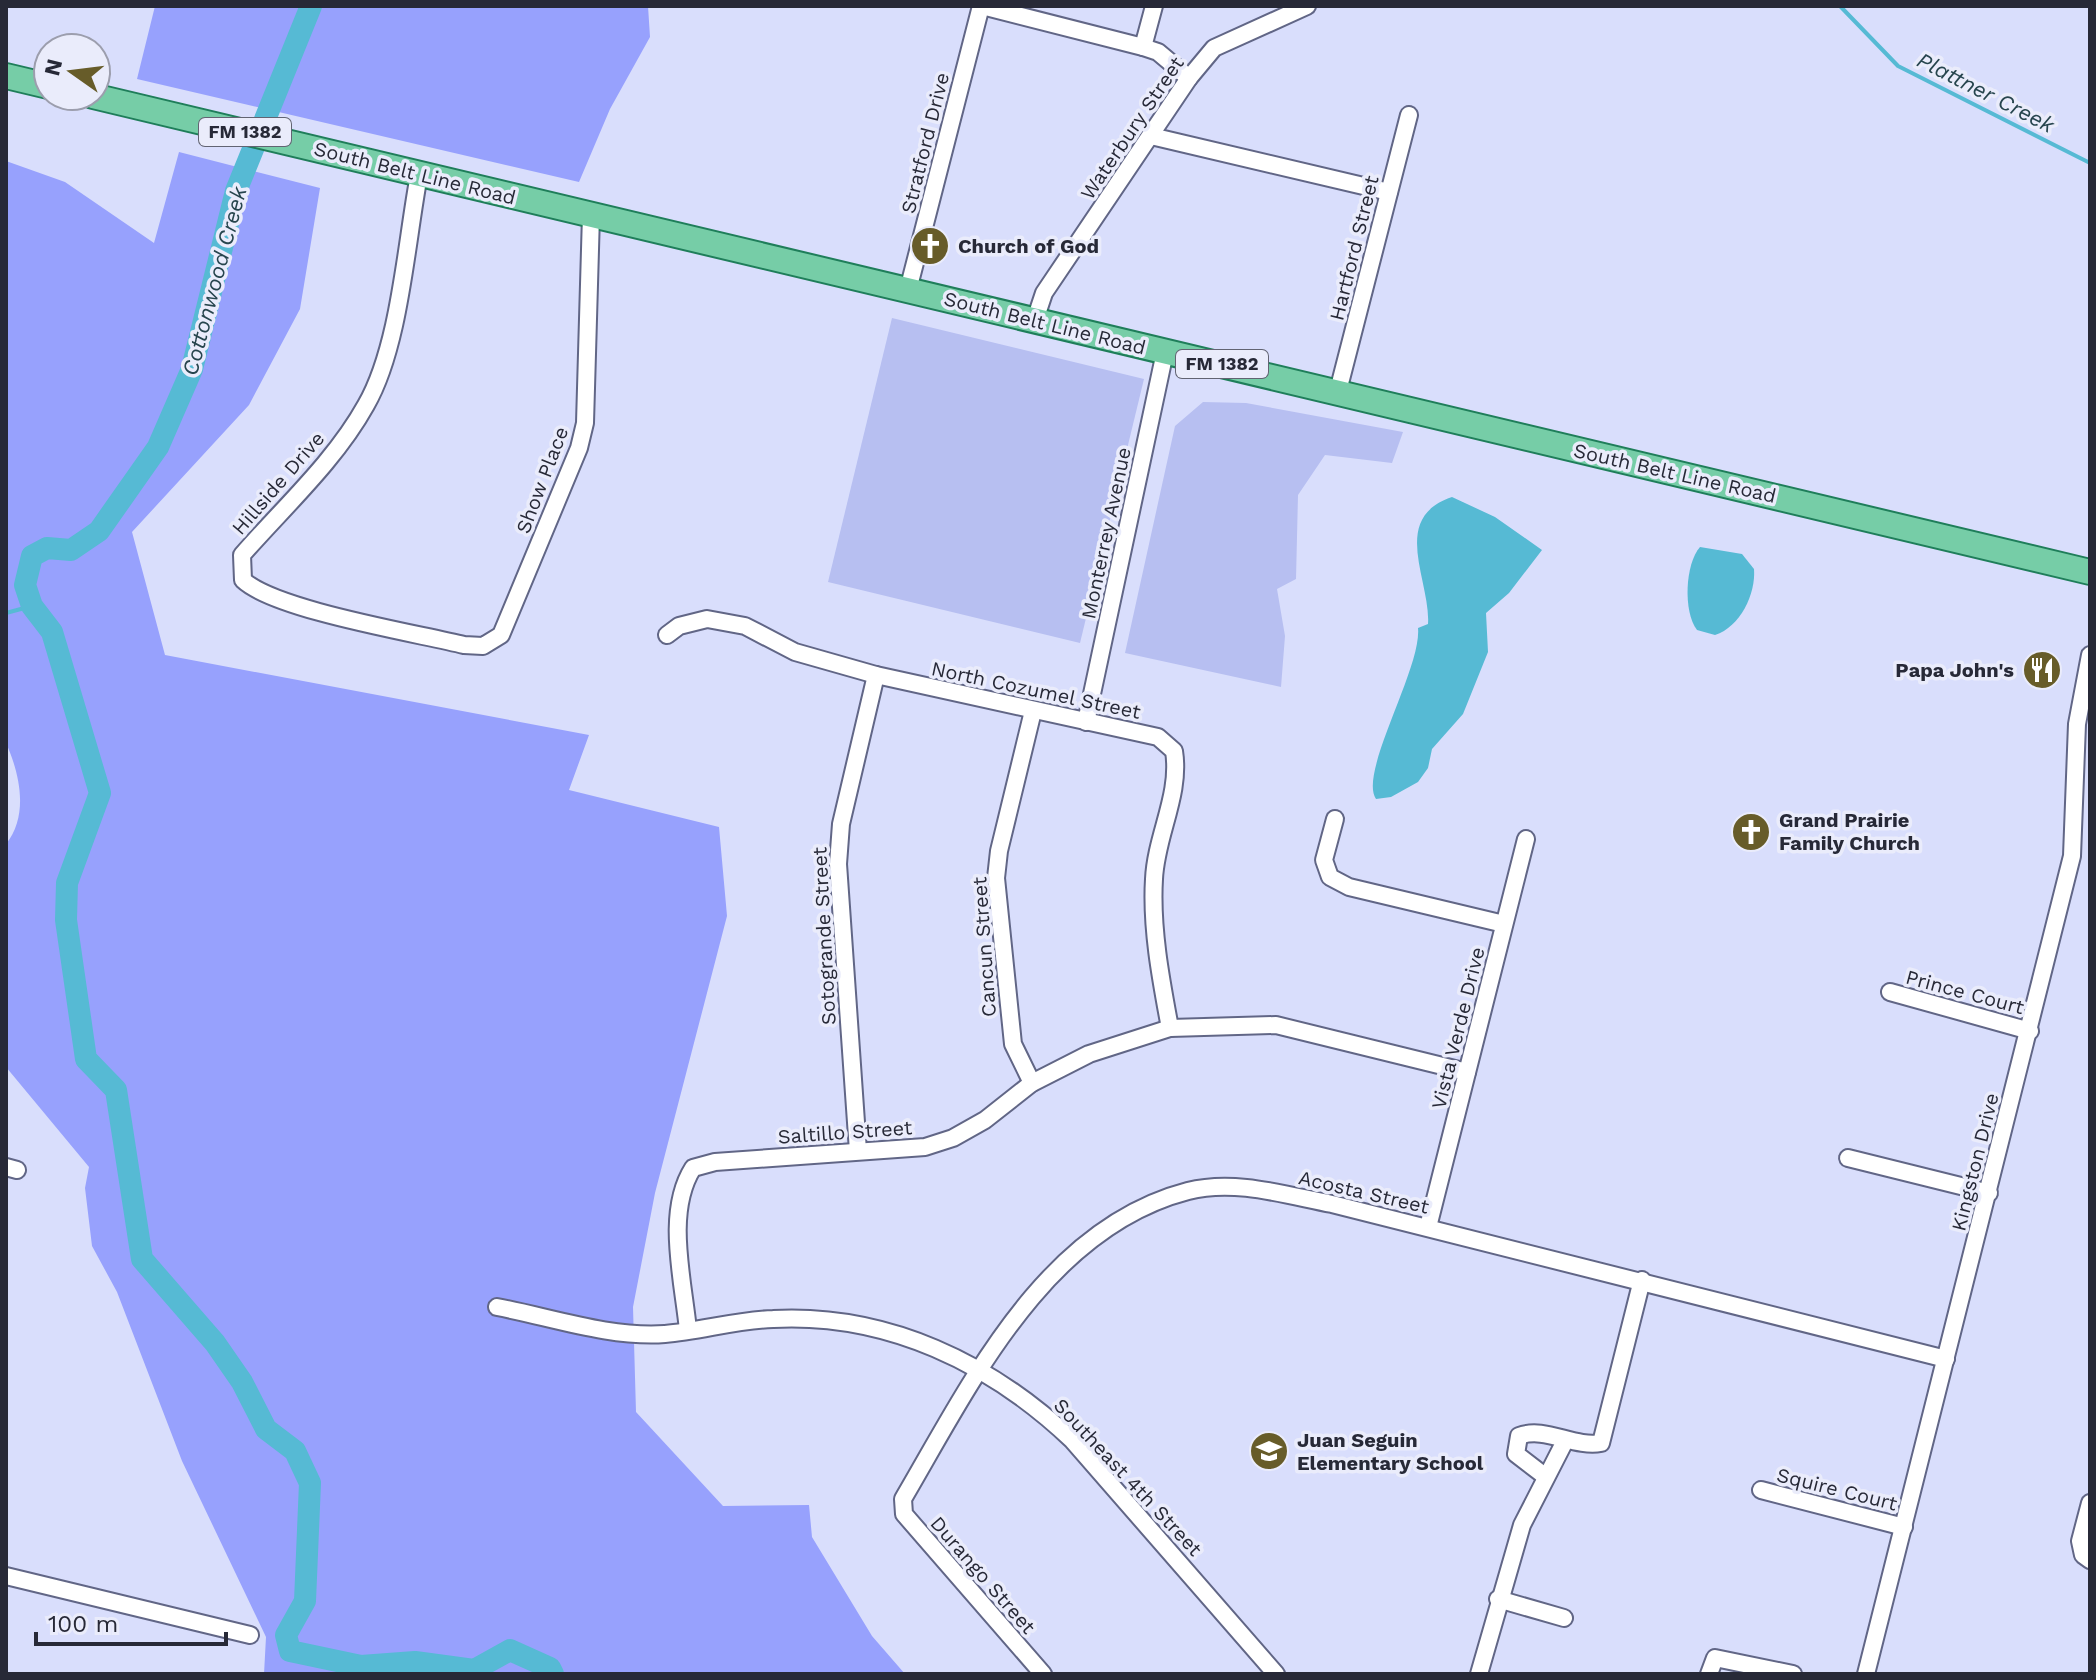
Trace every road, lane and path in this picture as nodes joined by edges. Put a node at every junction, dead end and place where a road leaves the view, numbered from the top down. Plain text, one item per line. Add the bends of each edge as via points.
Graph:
1 (981, 6) edge
2 (1154, 6) edge
3 (1307, 6) edge
4 (1143, 47) junction
5 (6, 76) edge
6 (1189, 78) junction
7 (32, 82) edge
8 (112, 100) edge
9 (1409, 115) dead end
10 (1151, 136) junction
11 (419, 175) junction
12 (1389, 192) junction
13 (591, 215) junction
14 (908, 290) junction
15 (1035, 320) junction
16 (1165, 352) junction
17 (1338, 391) junction
18 (2090, 572) edge
19 (667, 635) dead end
20 (483, 646) joint
21 (2090, 655) edge
22 (876, 675) junction
23 (1033, 711) junction
24 (1086, 722) junction
25 (1335, 819) dead end
26 (1526, 839) dead end
27 (1504, 924) junction
28 (1890, 992) dead end
29 (1170, 1028) junction
30 (2030, 1031) junction
31 (1467, 1072) junction
32 (1032, 1083) junction
33 (858, 1151) junction
34 (1848, 1158) dead end
35 (1989, 1193) junction
36 (1428, 1227) junction
37 (1642, 1280) junction
38 (497, 1307) dead end
39 (688, 1330) junction
40 (1946, 1359) junction
41 (979, 1369) junction
42 (1565, 1441) junction
43 (1546, 1477) junction
44 (1761, 1490) dead end
45 (903, 1499) joint
46 (2090, 1503) edge
47 (1904, 1527) junction
48 (2090, 1560) edge
49 (6, 1576) edge
50 (1498, 1599) junction
51 (1564, 1618) dead end
52 (250, 1635) dead end
53 (1043, 1674) edge
54 (1276, 1674) edge
55 (1479, 1674) edge
56 (1709, 1674) edge
57 (1793, 1674) edge
58 (1866, 1674) edge

1 - 4 street
1 - 14 street, Stratford Drive
2 - 4 street
3 - 6 street, Waterbury Street via 1214,48
4 - 6 street via 1158,52
5 - 7 main road
6 - 10 street, Waterbury Street
8 - 11 main road, South Belt Line Road / FM 1382
9 - 12 street, Hartford Street
10 - 12 street
10 - 15 street, Waterbury Street via 1044,293
11 - 13 main road, South Belt Line Road / FM 1382
11 - 20 street, Hillside Drive via 381,372 339,444 242,555 243,580 255,591 290,603
12 - 17 street, Hartford Street
13 - 14 main road, South Belt Line Road / FM 1382
13 - 20 street, Show Place via 582,436 501,635
14 - 15 main road, South Belt Line Road / FM 1382
15 - 16 main road, South Belt Line Road / FM 1382
16 - 17 main road, South Belt Line Road / FM 1382
16 - 24 street, Monterrey Avenue
17 - 18 main road, South Belt Line Road / FM 1382
19 - 22 street, North Cozumel Street via 707,619 745,626 795,652
21 - 30 street, Kingston Drive via 2077,724 2072,856
22 - 23 street, North Cozumel Street
22 - 33 street, Sotogrande Street via 841,824 838,864
23 - 24 street, North Cozumel Street
23 - 32 street, Cancun Street via 996,878 1013,1044
24 - 29 street, North Cozumel Street via 1158,737 1174,751 1178,774 1154,880 1160,975
25 - 27 street via 1324,860 1330,877 1349,887
26 - 27 street, Vista Verde Drive
27 - 31 street, Vista Verde Drive
28 - 30 street, Prince Court
29 - 31 street, Saltillo Street via 1276,1025
29 - 32 street, Saltillo Street via 1089,1054
30 - 35 street, Kingston Drive
31 - 36 street, Vista Verde Drive
32 - 33 street, Saltillo Street via 953,1138 925,1147
33 - 39 street, Saltillo Street via 693,1168 681,1187 678,1214
34 - 35 street
35 - 40 street, Kingston Drive
36 - 37 street, Acosta Street
36 - 41 street, Acosta Street via 1245,1187 1188,1191 1133,1213 1088,1242 1042,1288
37 - 40 street, Acosta Street
37 - 42 street via 1601,1443
38 - 39 street, Southeast 4th Street via 623,1332
39 - 41 street, Southeast 4th Street via 772,1319 827,1319 879,1328
40 - 47 street, Kingston Drive
41 - 45 street, Acosta Street
41 - 54 street, Southeast 4th Street via 1038,1408 1072,1440
42 - 43 street
42 - 43 street via 1534,1433 1516,1441 1516,1454
43 - 50 street via 1522,1525
44 - 47 street, Squire Court
45 - 53 street, Durango Street via 904,1514
46 - 48 street via 2080,1541
47 - 58 street, Kingston Drive
49 - 52 street
50 - 51 street
50 - 55 street
56 - 57 street via 1715,1658

